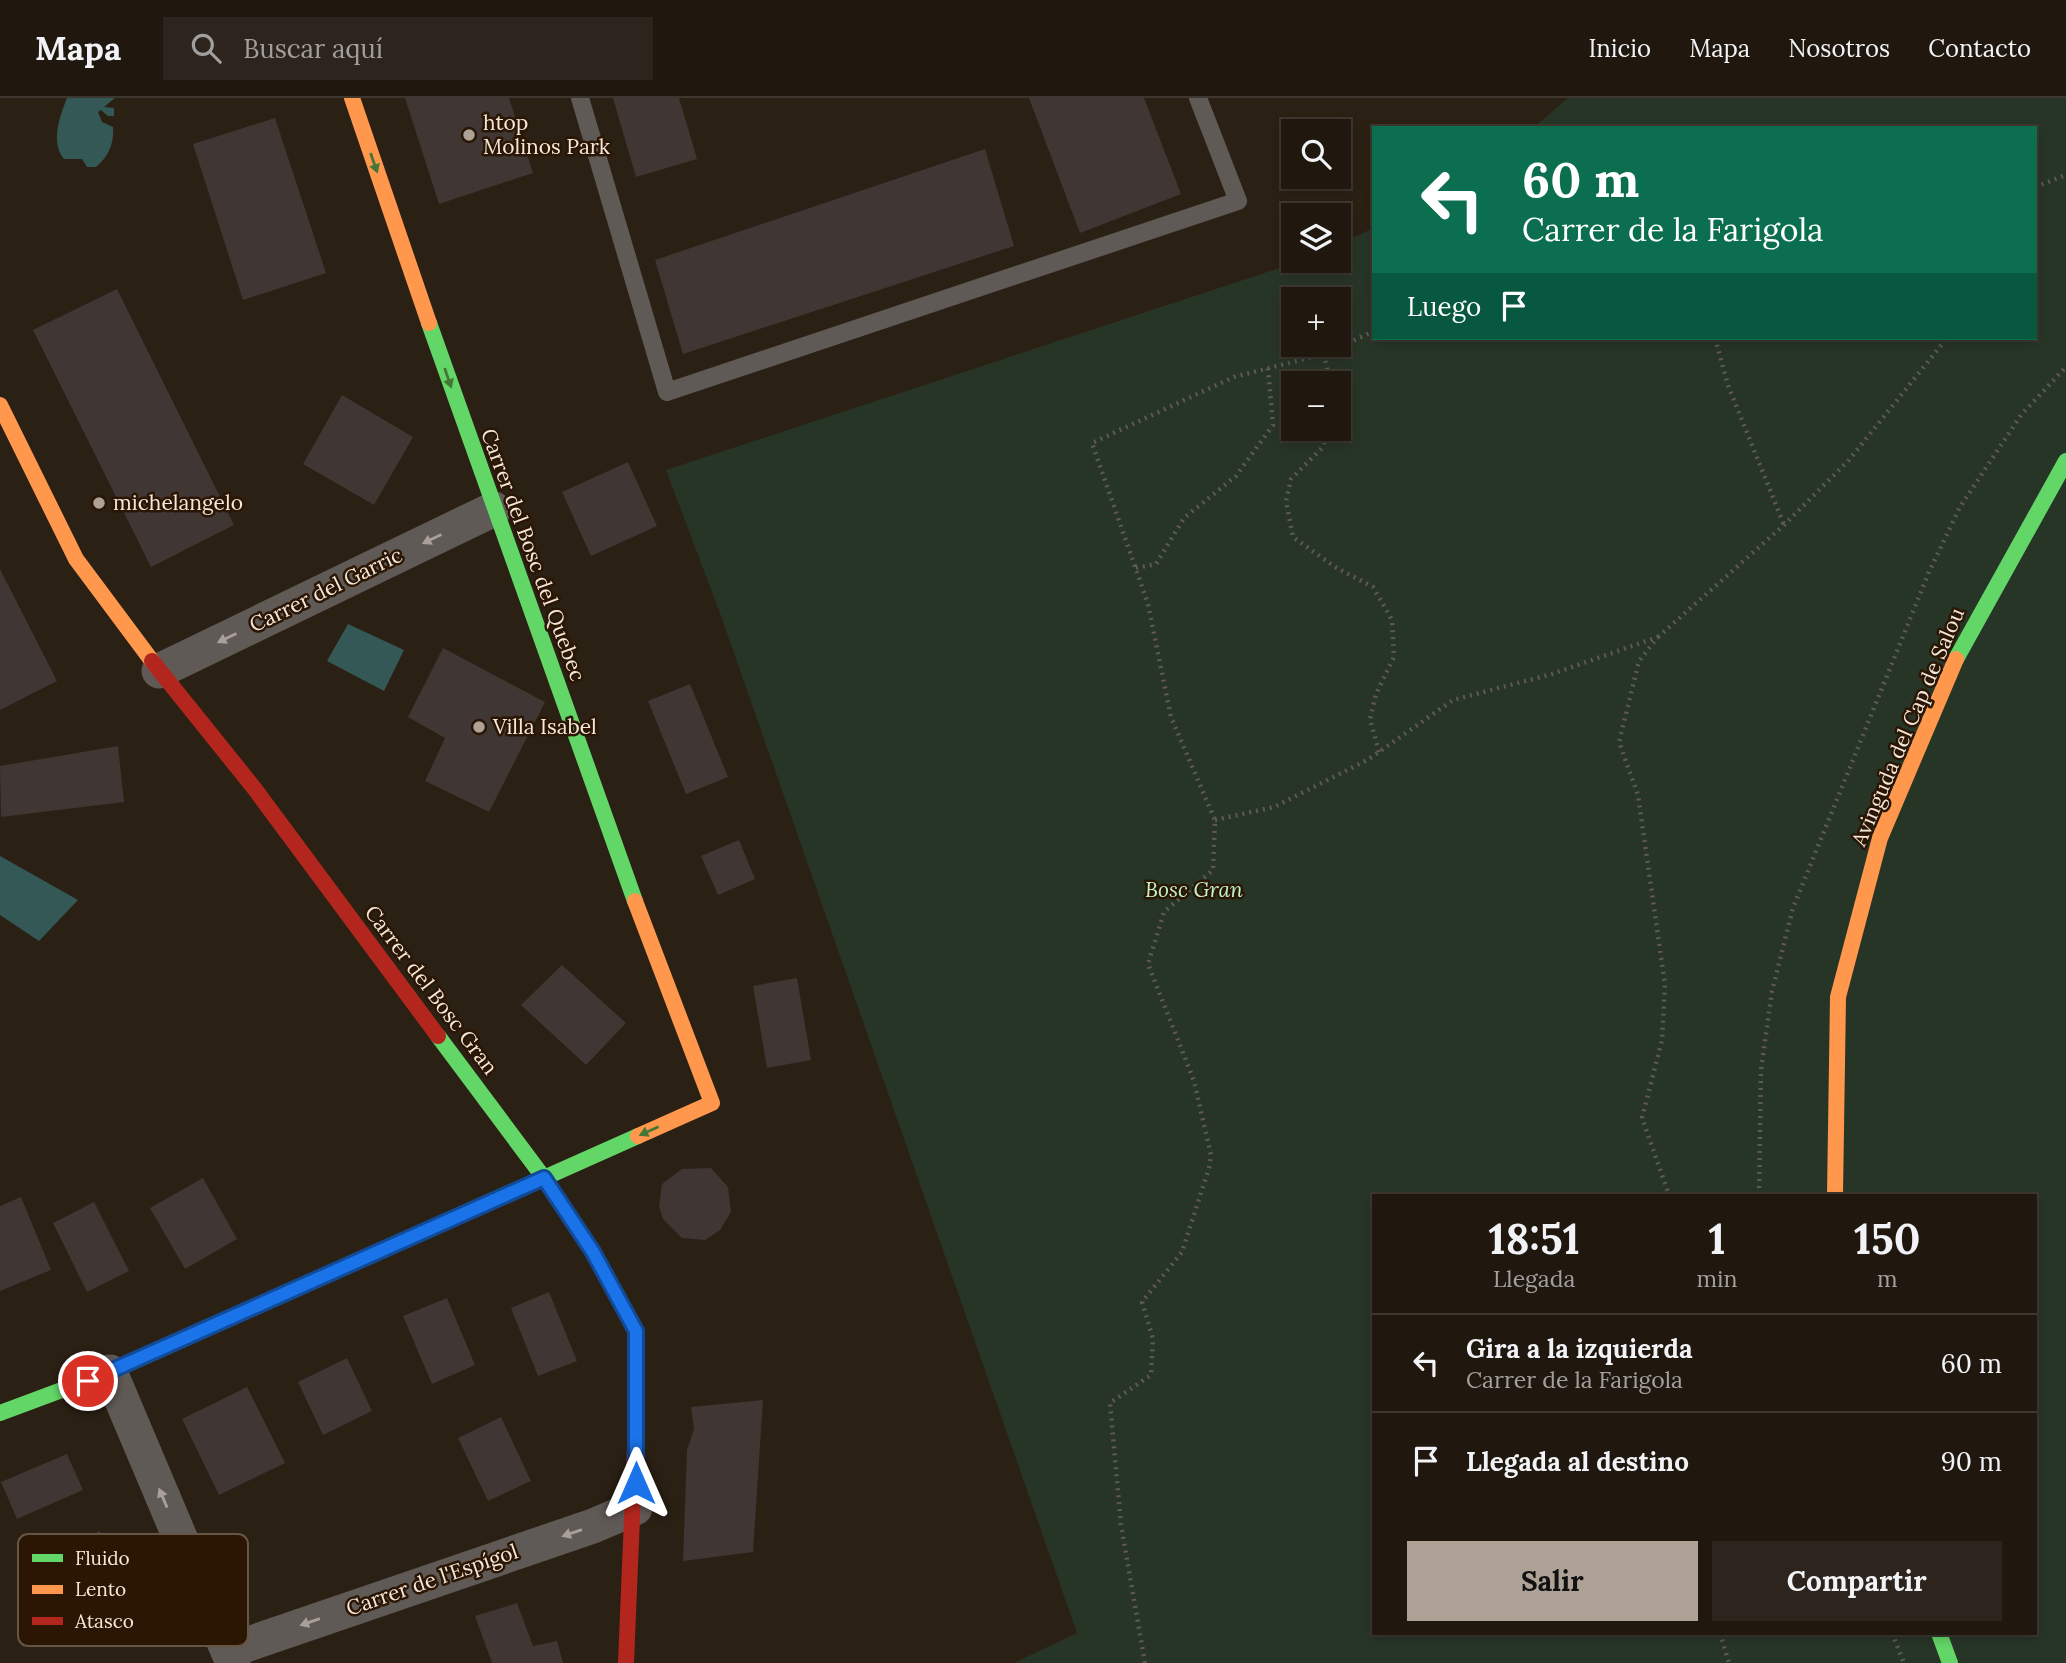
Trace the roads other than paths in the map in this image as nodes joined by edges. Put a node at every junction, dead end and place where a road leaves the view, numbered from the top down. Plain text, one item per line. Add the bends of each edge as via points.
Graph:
1 (352, 98) edge
2 (580, 98) edge
3 (1198, 98) edge
4 (0, 405) edge
5 (2066, 461) edge
6 (494, 509) junction
7 (159, 671) junction
8 (544, 1178) junction
9 (1835, 1194) edge
10 (110, 1373) junction
11 (0, 1413) edge
12 (635, 1508) junction
13 (179, 1534) edge
14 (1940, 1635) edge
15 (231, 1657) edge
16 (626, 1663) edge
17 (1950, 1663) edge

1 -> 6 street, Carrer del Bosc del Quebec
2 - 3 lane via 667,392 1238,201
4 - 7 street, Carrer del Bosc Gran via 76,559
5 - 9 street, Avinguda del Cap de Salou via 1964,639 1880,838 1838,997
6 -> 7 street, Carrer del Garric
6 -> 8 street, Carrer del Bosc del Quebec via 712,1103
7 - 8 street, Carrer del Bosc Gran via 254,788
8 - 10 street
8 - 12 street, Carrer del Bosc Gran via 593,1252 636,1331
10 - 11 street
13 -> 10 street
12 -> 15 street, Carrer de l'Espígol
12 - 16 street, Carrer del Bosc Gran
14 - 17 street

